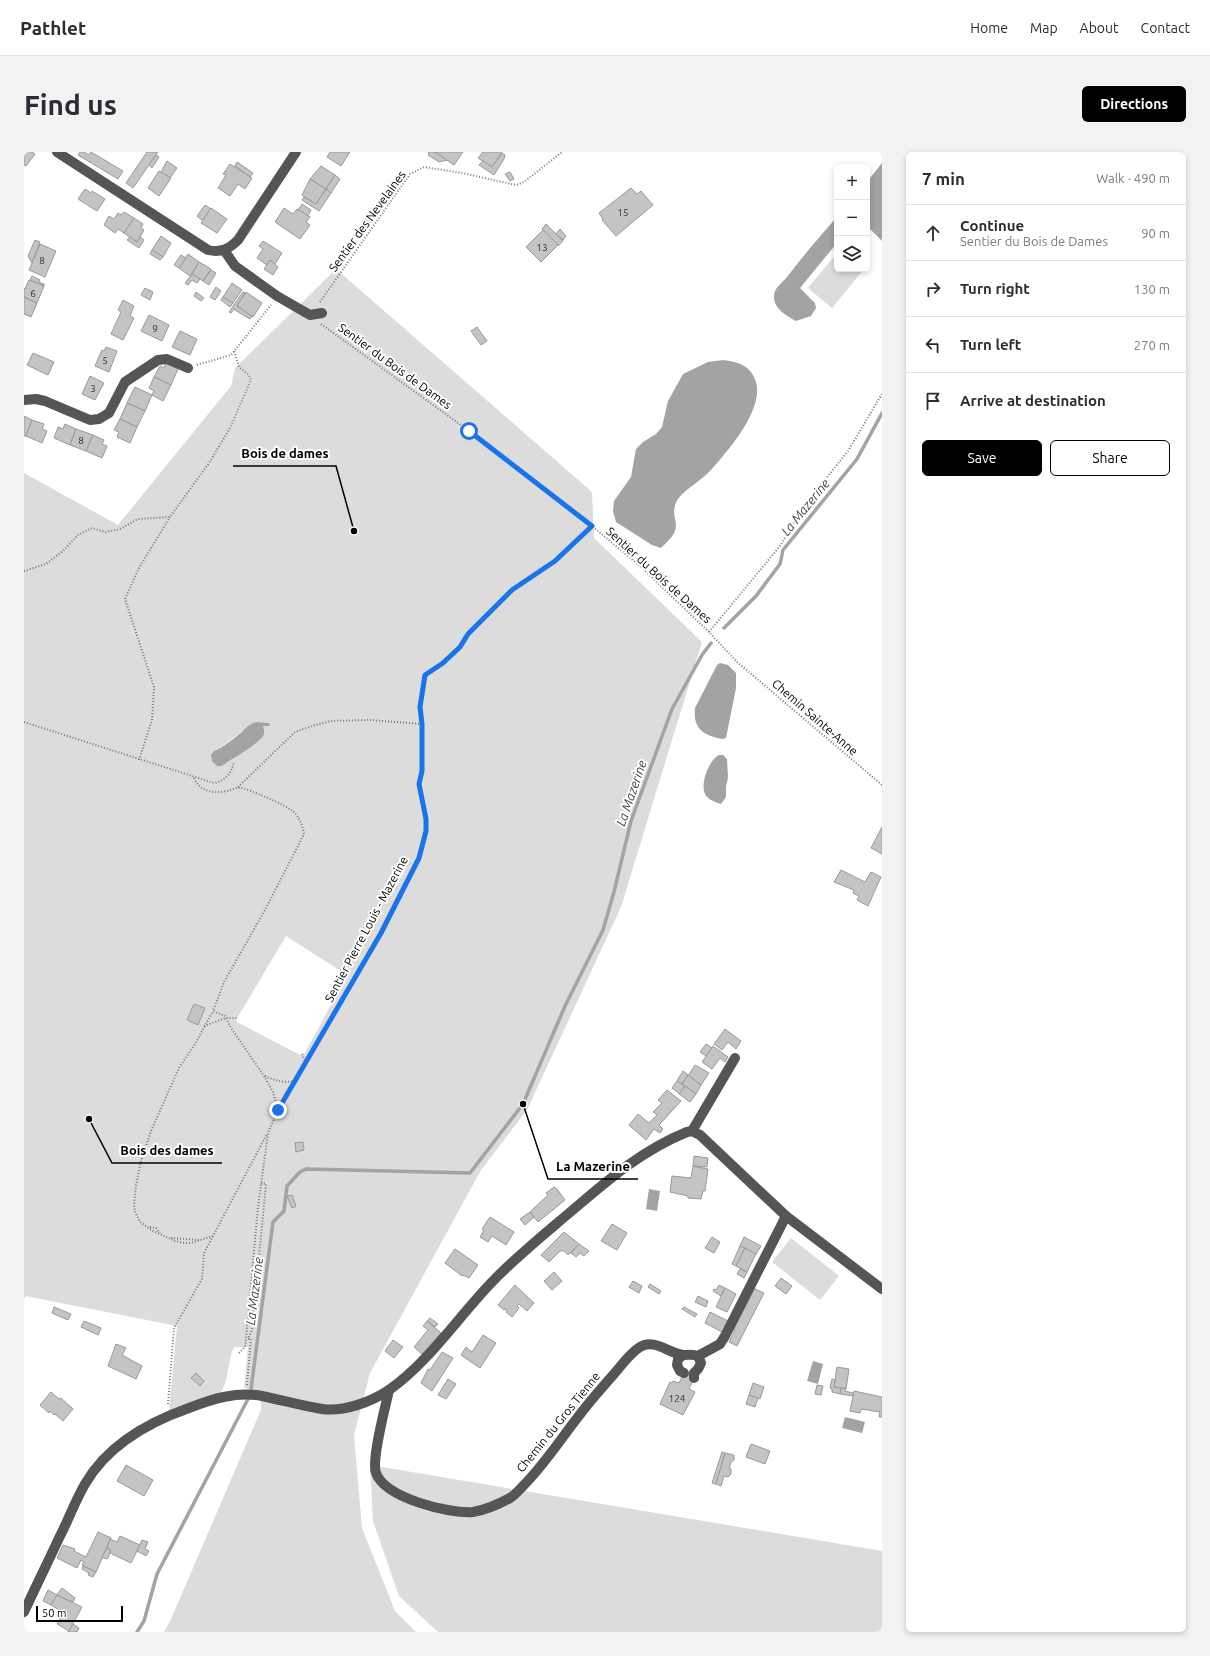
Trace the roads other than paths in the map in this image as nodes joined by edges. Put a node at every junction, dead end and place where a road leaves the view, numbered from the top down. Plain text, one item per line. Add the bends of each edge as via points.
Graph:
1 (57, 152) edge
2 (296, 152) edge
3 (224, 250) junction
4 (322, 313) dead end
5 (188, 368) road end
6 (24, 400) edge
7 (735, 1058) dead end
8 (692, 1131) junction
9 (786, 1216) junction
10 (882, 1289) edge
11 (683, 1355) junction
12 (698, 1356) junction
13 (684, 1373) dead end
14 (694, 1378) dead end
15 (389, 1390) junction
16 (24, 1612) edge

1 - 3 street via 208,250
2 - 3 street via 238,240
3 - 4 street via 235,266 277,296 310,315
5 - 6 street via 167,359 158,360 125,382 109,413 99,419 90,420 45,401
7 - 8 street
8 - 9 street via 708,1142
8 - 15 street via 649,1150 621,1169 582,1202 492,1282 426,1356
9 - 10 street
9 - 12 street via 720,1344
11 - 12 street, Chemin du Gros Tienne
11 - 13 street via 678,1359 677,1365
11 - 15 street, Chemin du Gros Tienne via 654,1344 641,1346 579,1416 531,1478 512,1497 474,1512 437,1508 391,1490 380,1481 375,1472 376,1460
12 - 14 street via 701,1363 694,1373
15 - 16 street via 359,1404 339,1409 324,1409 233,1393 154,1422 119,1446 85,1483

